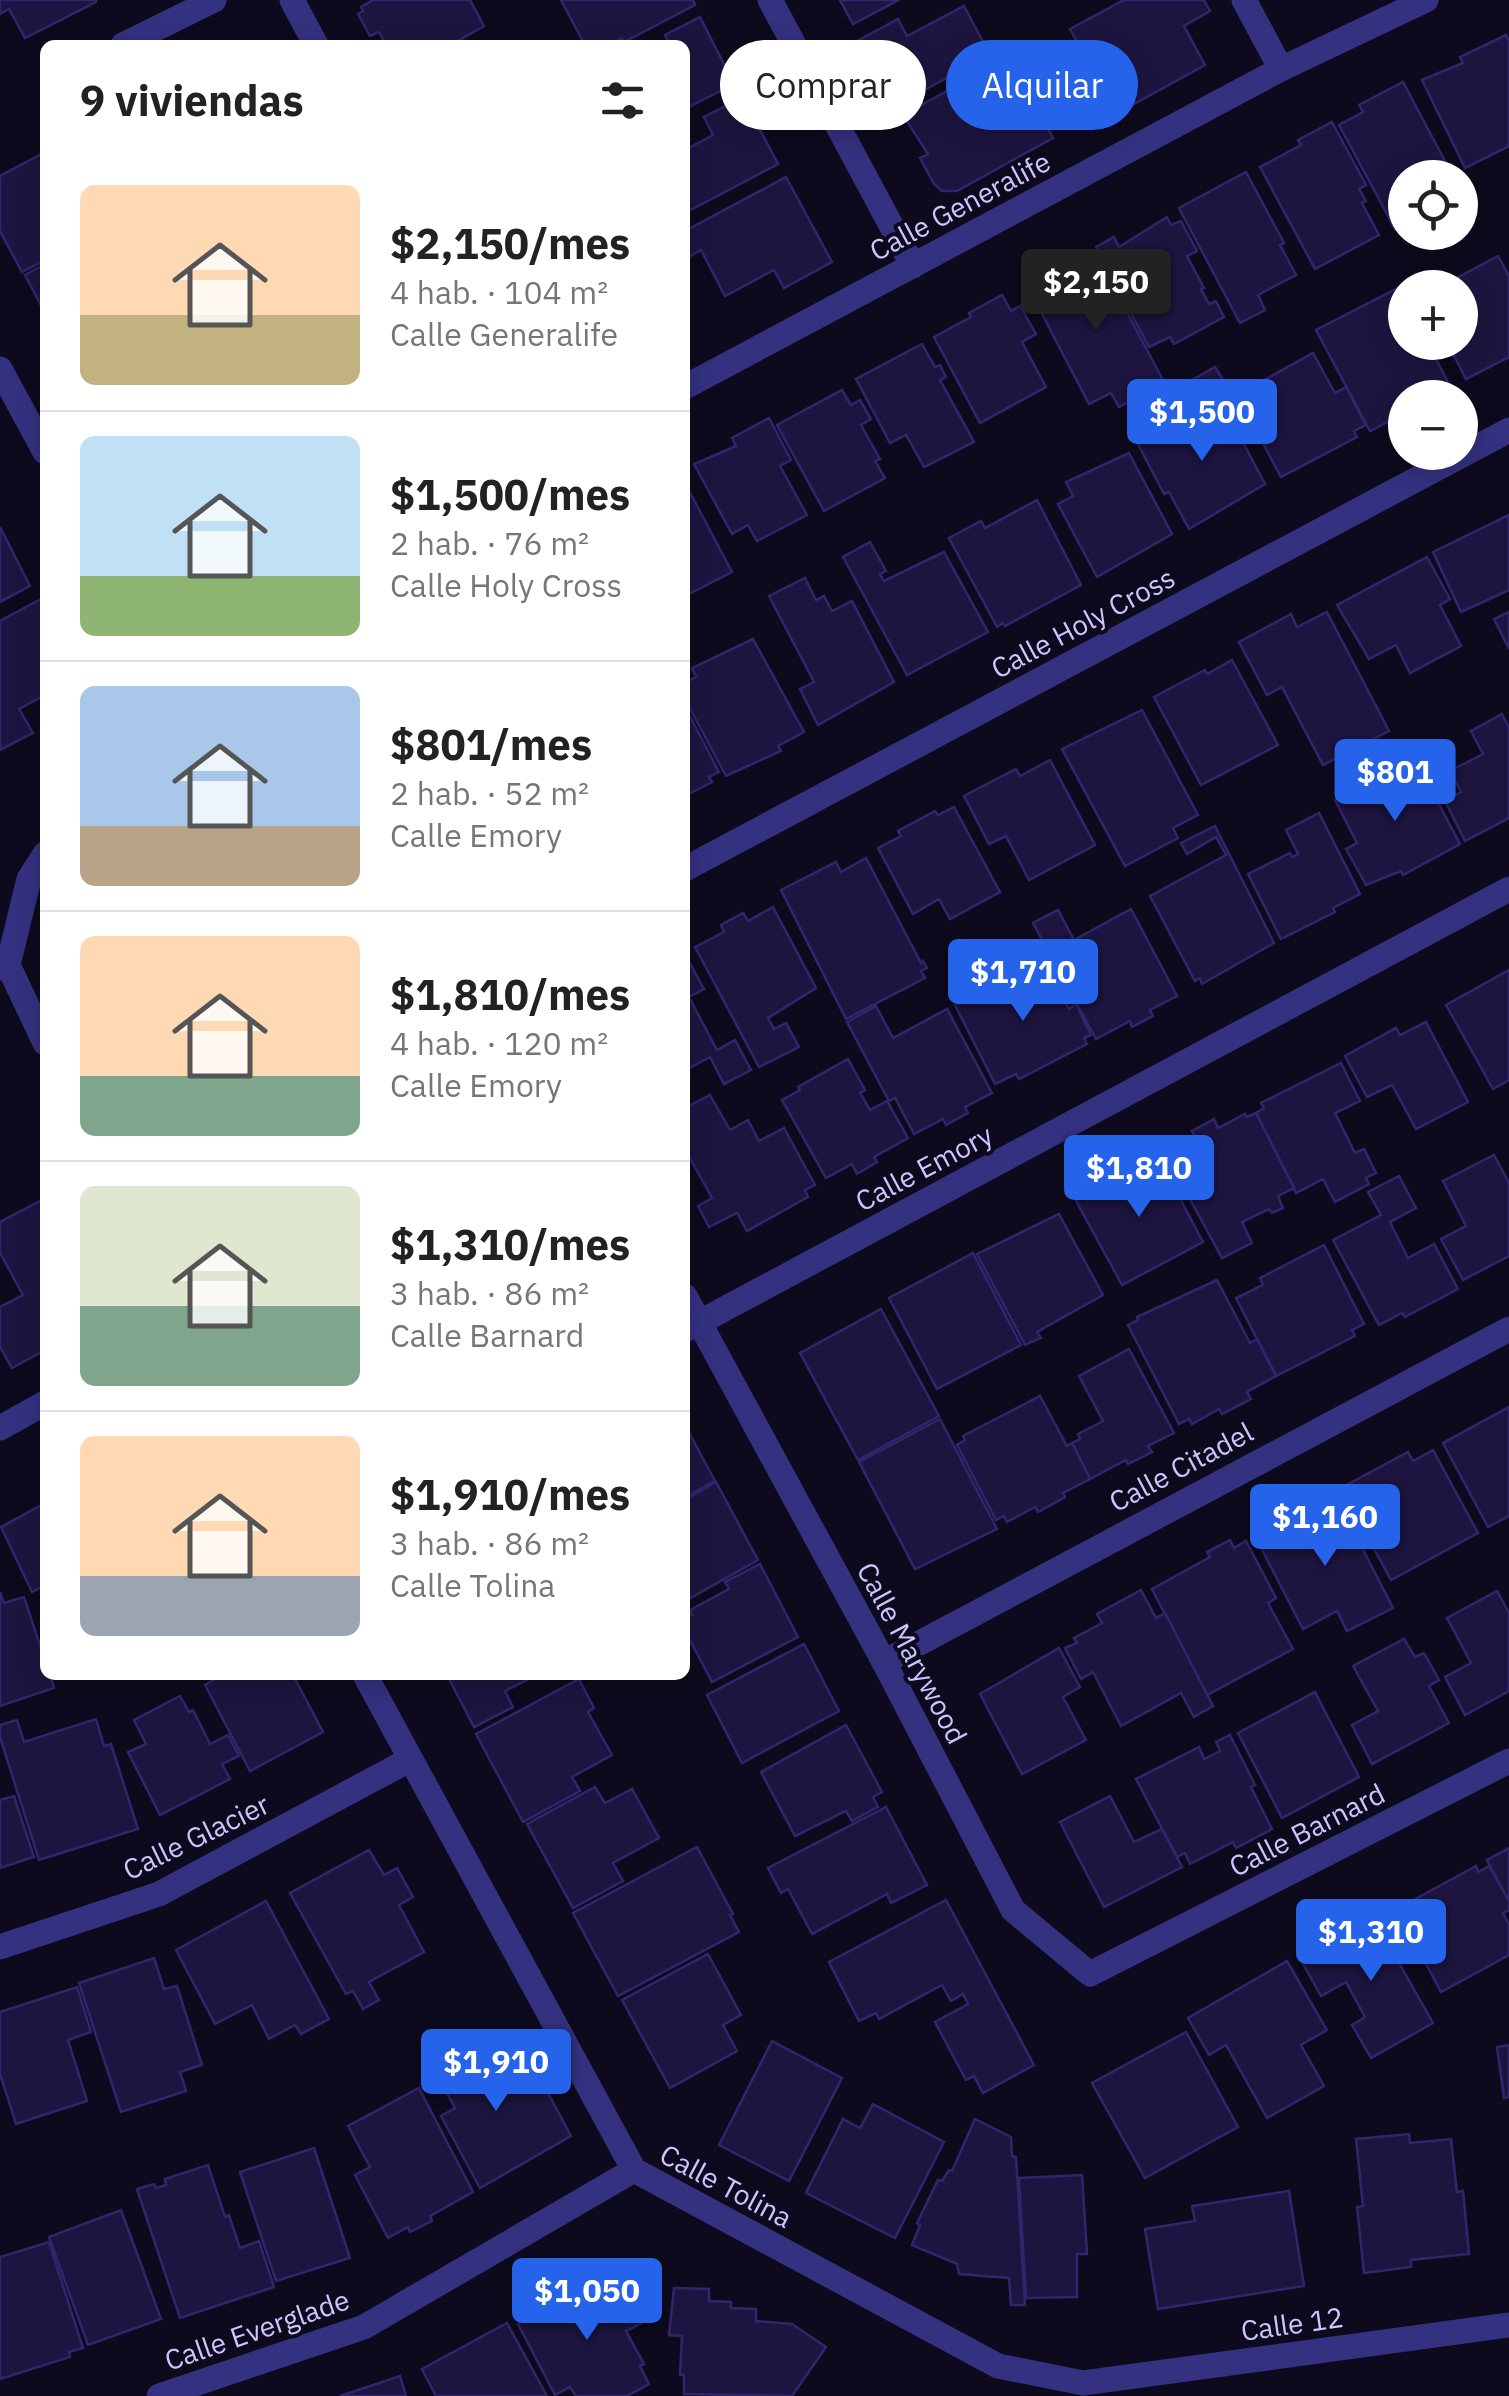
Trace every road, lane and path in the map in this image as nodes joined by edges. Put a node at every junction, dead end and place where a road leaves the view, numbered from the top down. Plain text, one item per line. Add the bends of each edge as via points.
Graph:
1 (214, 0) edge
2 (292, 0) edge
3 (770, 0) edge
4 (1244, 0) edge
5 (1426, 0) edge
6 (133, 40) edge
7 (313, 40) edge
8 (1281, 69) junction
9 (912, 266) junction
10 (0, 369) edge
11 (690, 384) edge
12 (1509, 430) edge
13 (40, 443) edge
14 (40, 862) edge
15 (690, 867) edge
16 (1509, 889) edge
17 (4, 967) edge
18 (40, 1034) edge
19 (692, 1326) edge
20 (1509, 1329) edge
21 (40, 1406) edge
22 (0, 1428) edge
23 (884, 1662) junction
24 (368, 1680) edge
25 (409, 1760) junction
26 (1509, 1761) edge
27 (0, 1947) edge
28 (1132, 1952) joint
29 (634, 2170) junction
30 (1509, 2325) edge
31 (1084, 2389) edge
32 (159, 2396) edge

1 - 6 street
2 - 7 street
3 - 9 street
4 - 8 street
5 - 8 street, Calle Generalife
8 - 9 street, Calle Generalife
9 - 11 street, Calle Generalife
10 - 13 street
12 - 15 street, Calle Holy Cross
14 - 17 street
16 - 19 street, Calle Emory
17 - 18 street
19 - 23 street, Calle Marywood
20 - 23 street, Calle Citadel
21 - 22 street
23 - 28 street, Calle Marywood via 1014,1910 1090,1974
24 - 25 street, Calle Tolina
25 - 27 street, Calle Glacier via 159,1894
25 - 29 street, Calle Tolina
26 - 28 street, Calle Barnard
29 - 31 street, Calle Tolina via 998,2366
29 - 32 street, Calle Everglade via 364,2327
30 - 31 street, Calle 12

